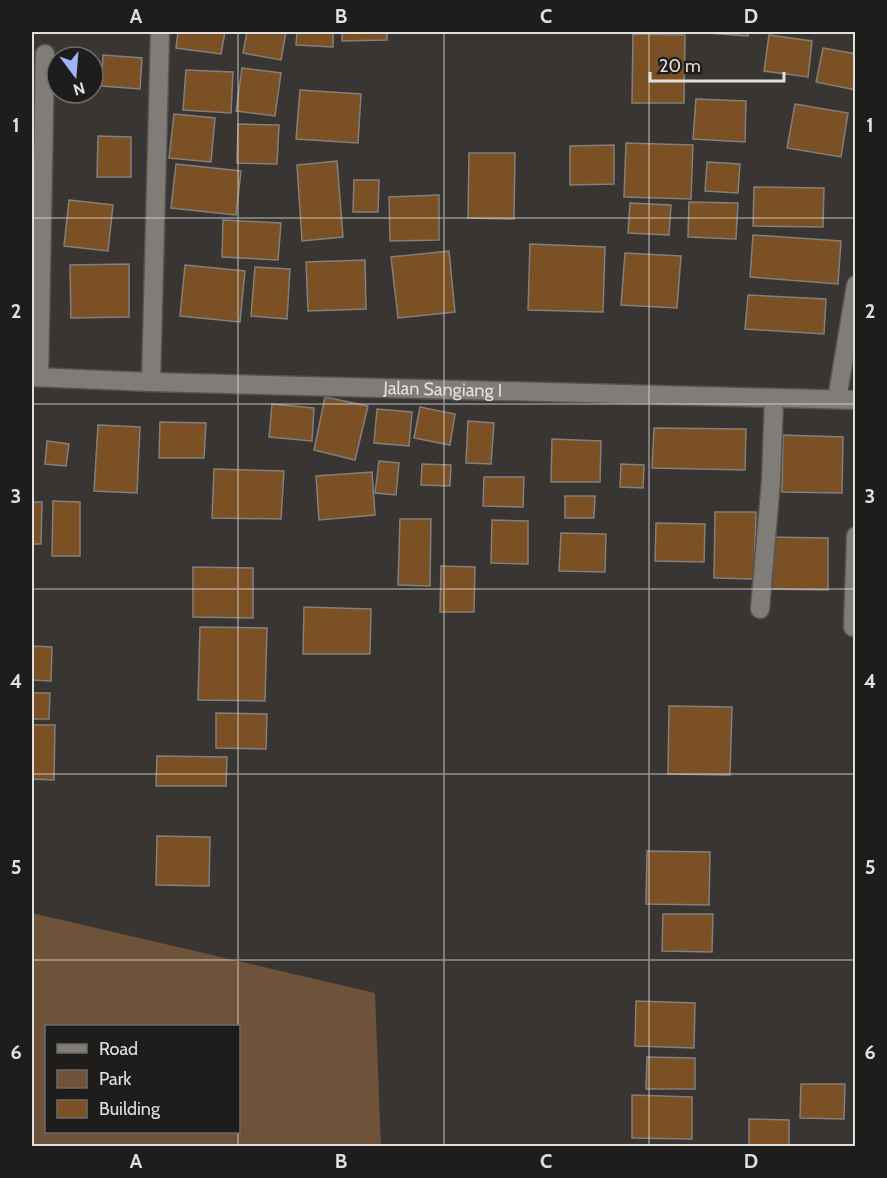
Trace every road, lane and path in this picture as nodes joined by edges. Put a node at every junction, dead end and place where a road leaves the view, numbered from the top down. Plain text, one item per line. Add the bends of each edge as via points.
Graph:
1 (160, 32) edge
2 (45, 54) dead end
3 (855, 285) edge
4 (35, 377) edge
5 (151, 382) junction
6 (774, 398) junction
7 (837, 399) junction
8 (855, 400) edge
9 (855, 536) edge
10 (760, 609) dead end
11 (853, 627) dead end

1 - 5 street
2 - 4 street
3 - 7 street
4 - 5 street, Jalan Sangiang I
5 - 6 street, Jalan Sangiang I
6 - 7 street, Jalan Sangiang I
6 - 10 street
7 - 8 street, Jalan Sangiang I
9 - 11 street

